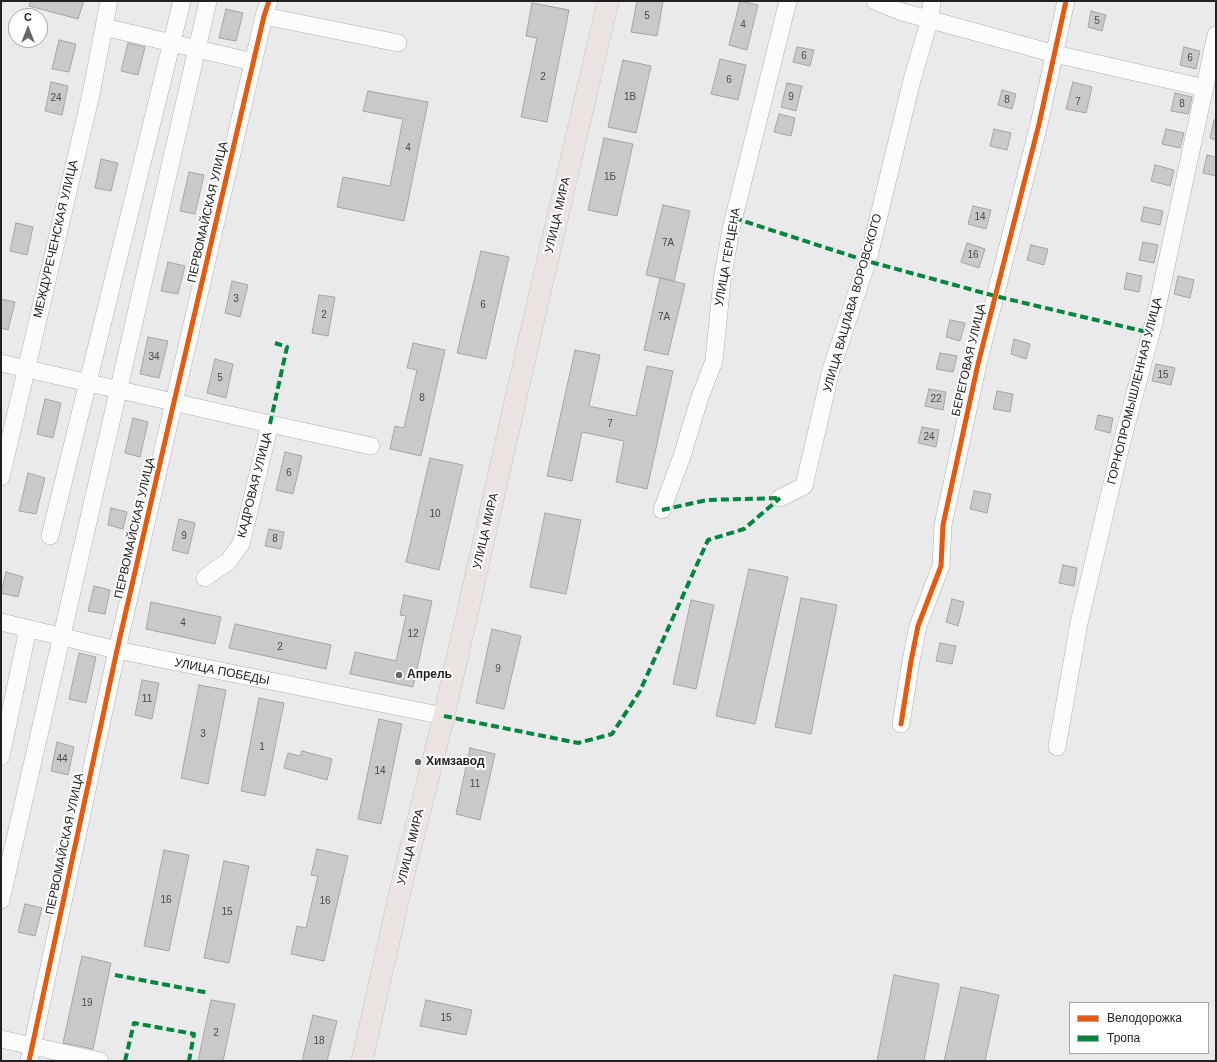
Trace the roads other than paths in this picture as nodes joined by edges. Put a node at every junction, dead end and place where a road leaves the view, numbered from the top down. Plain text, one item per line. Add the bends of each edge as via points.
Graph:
1 (109, 1) edge
2 (182, 1) edge
3 (208, 1) edge
4 (608, 1) edge
5 (788, 1) edge
6 (875, 1) edge
7 (932, 1) edge
8 (1066, 1) edge
9 (266, 5) edge
10 (930, 20) junction
11 (104, 27) junction
12 (1216, 35) edge
13 (172, 43) junction
14 (398, 43) dead end
15 (197, 48) junction
16 (1055, 54) junction
17 (253, 62) junction
18 (1205, 88) junction
19 (1, 363) edge
20 (26, 369) junction
21 (88, 383) junction
22 (118, 390) junction
23 (174, 402) junction
24 (270, 424) junction
25 (371, 446) dead end
26 (1, 477) edge
27 (780, 498) dead end
28 (662, 510) dead end
29 (50, 536) dead end
30 (205, 578) dead end
31 (1, 622) edge
32 (28, 629) junction
33 (61, 638) junction
34 (117, 650) junction
35 (444, 716) junction
36 (901, 724) dead end
37 (1057, 747) dead end
38 (1, 756) edge
39 (1, 900) edge
40 (1, 1039) edge
41 (31, 1053) edge
42 (100, 1061) edge
43 (362, 1061) edge

1 - 11 street, МЕЖДУРЕЧЕНСКАЯ УЛИЦА
2 - 13 street
3 - 15 street
4 - 35 main road, УЛИЦА МИРА
5 - 28 street, УЛИЦА ГЕРЦЕНА via 732,229 722,281 714,361
6 - 10 street
7 - 10 street, УЛИЦА ВАЦЛАВА ВОРОВСКОГО
8 - 16 street, БЕРЕГОВАЯ УЛИЦА
9 - 14 street
9 - 17 street, ПЕРВОМАЙСКАЯ УЛИЦА
10 - 16 street
10 - 27 street, УЛИЦА ВАЦЛАВА ВОРОВСКОГО via 912,80 869,256 831,370 804,486
11 - 13 street
11 - 20 street, МЕЖДУРЕЧЕНСКАЯ УЛИЦА via 91,94
12 - 18 street, ГОРНОПРОМЫШЛЕННАЯ УЛИЦА
13 - 15 street
13 - 21 street
15 - 17 street
15 - 22 street
16 - 18 street
16 - 36 street, БЕРЕГОВАЯ УЛИЦА via 978,364 943,525 941,566 918,626
17 - 23 street, ПЕРВОМАЙСКАЯ УЛИЦА
18 - 37 street, ГОРНОПРОМЫШЛЕННАЯ УЛИЦА via 1154,322 1121,445 1079,623
19 - 20 street
20 - 21 street
20 - 26 street, МЕЖДУРЕЧЕНСКАЯ УЛИЦА
21 - 22 street
21 - 29 street
22 - 23 street
22 - 33 street
23 - 24 street
23 - 34 street, ПЕРВОМАЙСКАЯ УЛИЦА
24 - 25 street
24 - 30 street, КАДРОВАЯ УЛИЦА via 241,544 228,562
31 - 32 street, УЛИЦА ПОБЕДЫ
32 - 33 street, УЛИЦА ПОБЕДЫ
32 - 38 street
33 - 34 street, УЛИЦА ПОБЕДЫ
33 - 39 street
34 - 35 street, УЛИЦА ПОБЕДЫ
34 - 41 street, ПЕРВОМАЙСКАЯ УЛИЦА
35 - 43 main road, УЛИЦА МИРА via 407,863
40 - 41 street
41 - 42 street

